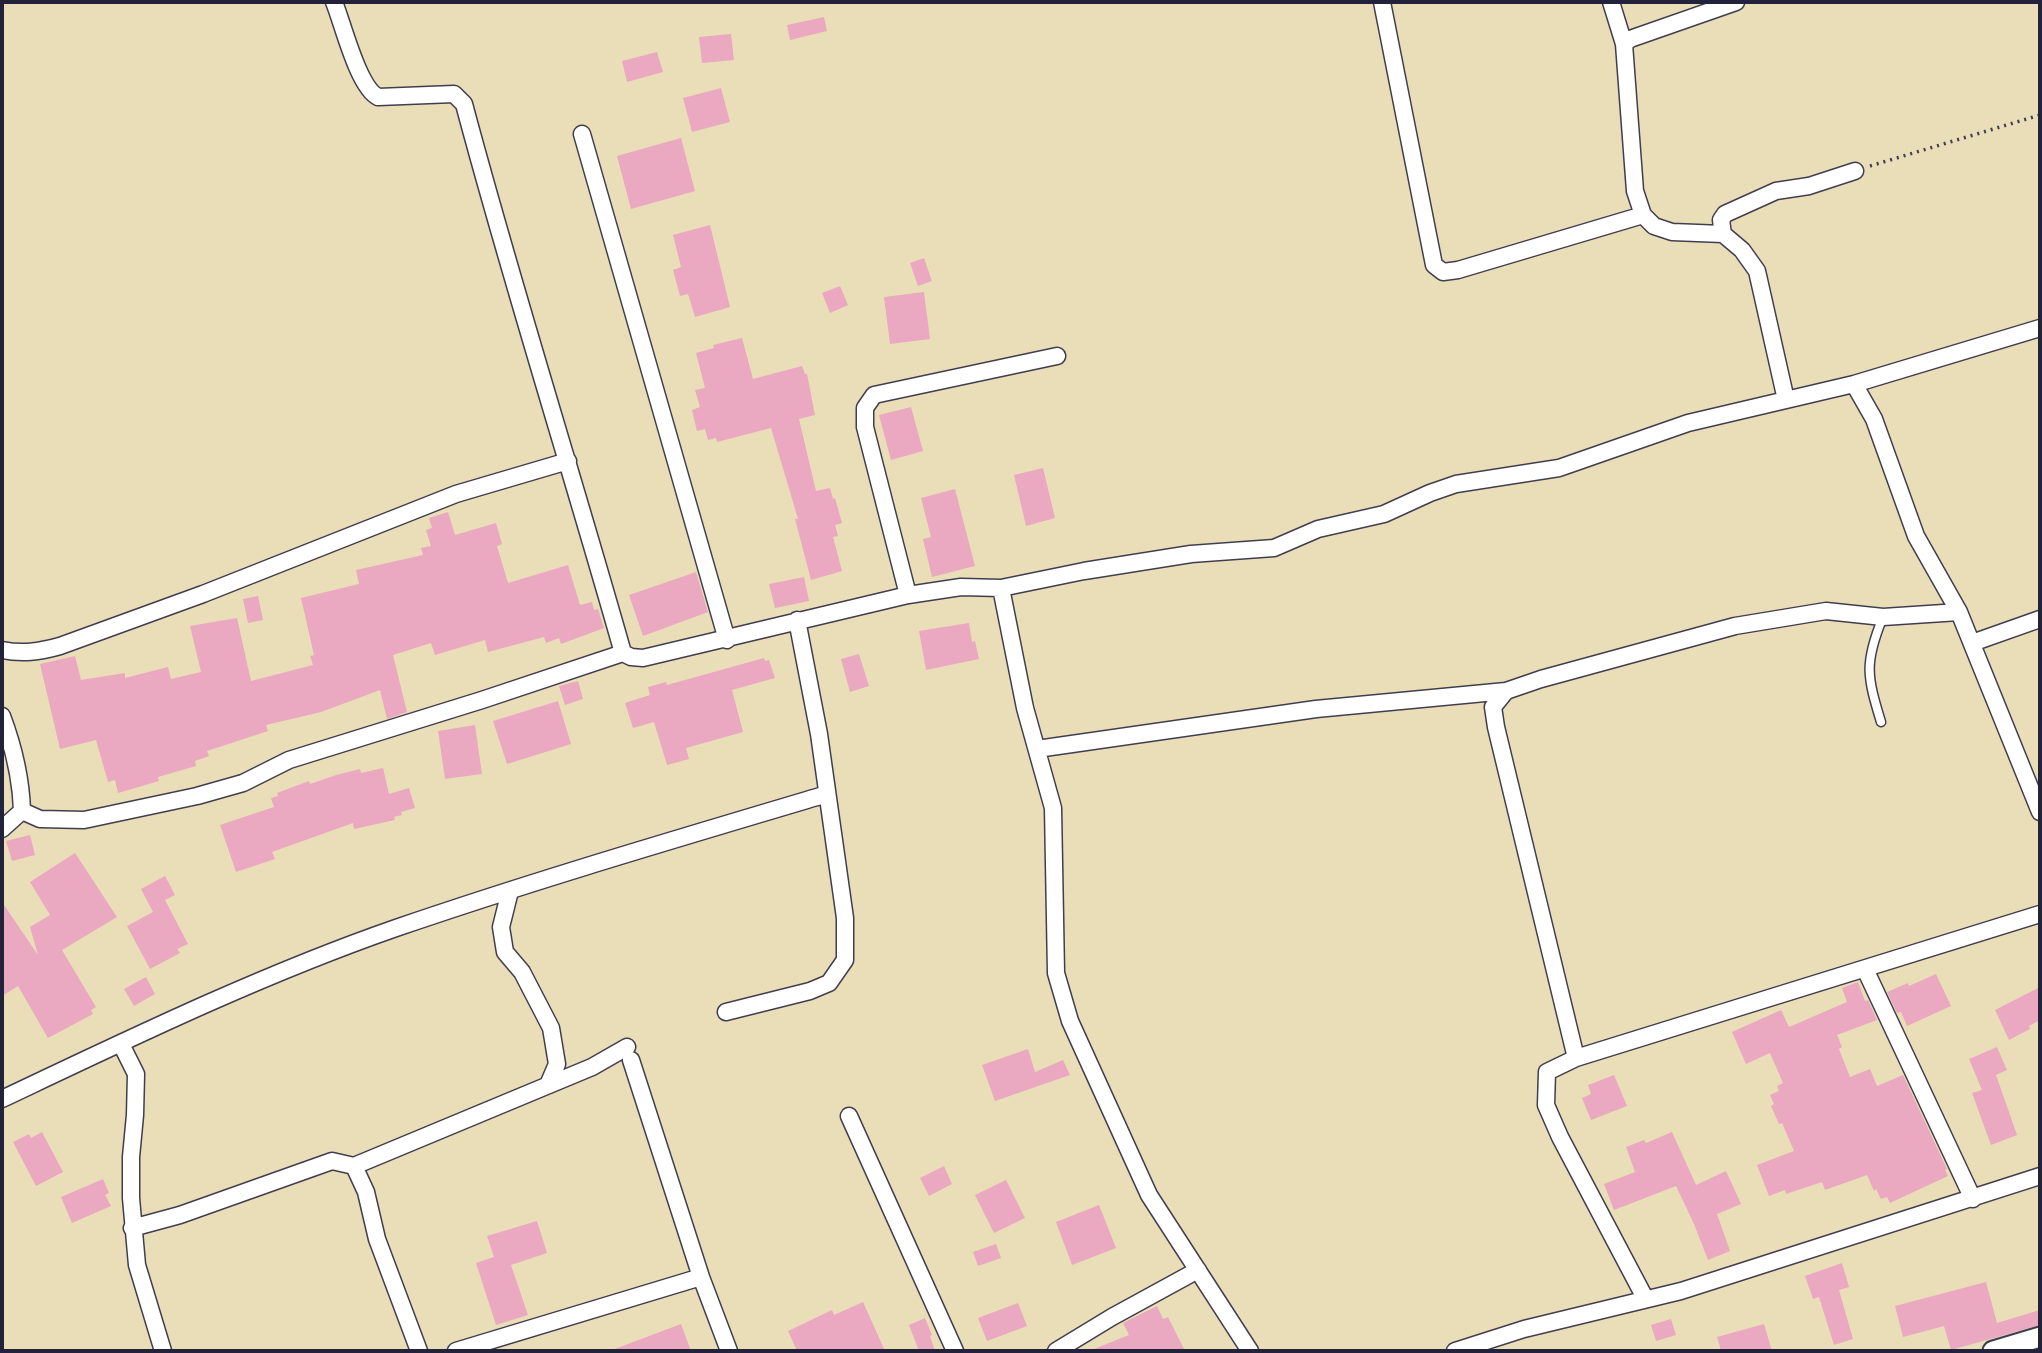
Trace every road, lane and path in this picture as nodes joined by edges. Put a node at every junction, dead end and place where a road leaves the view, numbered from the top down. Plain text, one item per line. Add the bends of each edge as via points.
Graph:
1 (334, 2) edge
2 (1382, 2) edge
3 (1611, 2) edge
4 (1736, 2) edge
5 (1624, 44) junction
6 (2040, 115) edge
7 (582, 134) dead end
8 (1855, 171) joint
9 (1643, 215) junction
10 (1723, 234) junction
11 (2040, 328) edge
12 (1057, 356) dead end
13 (1854, 384) junction
14 (1786, 400) junction
15 (568, 460) junction
16 (1002, 588) junction
17 (908, 595) junction
18 (1959, 612) junction
19 (1883, 617) junction
20 (2040, 619) edge
21 (797, 620) junction
22 (727, 640) junction
23 (1972, 643) junction
24 (2, 650) edge
25 (623, 653) junction
26 (1506, 691) junction
27 (2, 716) edge
28 (1881, 722) dead end
29 (1037, 749) junction
30 (827, 794) junction
31 (22, 811) junction
32 (2040, 812) edge
33 (2, 829) edge
34 (510, 891) junction
35 (2040, 914) edge
36 (1865, 969) junction
37 (726, 1012) dead end
38 (121, 1044) junction
39 (1576, 1058) junction
40 (548, 1085) junction
41 (2, 1099) edge
42 (849, 1116) dead end
43 (354, 1166) junction
44 (2040, 1176) edge
45 (1973, 1199) junction
46 (132, 1228) junction
47 (1198, 1270) junction
48 (701, 1277) junction
49 (1645, 1298) junction
50 (2040, 1337) edge
51 (163, 1351) edge
52 (419, 1351) edge
53 (456, 1351) edge
54 (729, 1351) edge
55 (955, 1351) edge
56 (1056, 1351) edge
57 (1250, 1351) edge
58 (1455, 1351) edge
59 (1993, 1351) edge

1 - 15 street via 372,94 454,94 464,104 505,258
2 - 9 street via 1434,265 1443,272 1458,270
3 - 5 street
4 - 5 street
5 - 9 street via 1635,191
6 - 8 path
7 - 22 street
8 - 10 street via 1776,191 1725,214
9 - 10 street via 1654,226 1672,232
10 - 14 street via 1757,271
11 - 13 street
12 - 17 street via 874,395 865,408 865,427
13 - 14 street
13 - 18 street via 1874,419 1916,536
14 - 16 street via 1688,423 1546,471 1456,484 1384,514 1318,528 1274,548 1191,554
15 - 24 street via 456,494 60,646 19,653
15 - 25 street
16 - 17 street via 954,587
16 - 29 street
17 - 21 street
18 - 19 street
18 - 23 street
19 - 26 street via 1826,611 1735,626
19 - 28 lane via 1868,664
20 - 23 street
21 - 22 street
21 - 30 street
22 - 25 street via 643,658
23 - 32 street
25 - 31 street via 289,760 243,783 197,796 84,820 40,819
26 - 29 street via 1316,709
26 - 39 street via 1493,707 1496,727
27 - 31 street via 15,752
29 - 47 street via 1053,808 1056,972 1070,1021 1149,1195
30 - 34 street
30 - 37 street via 845,918 845,960 829,983 820,987
31 - 33 street
34 - 38 street via 395,929 254,984
34 - 40 street via 500,927 505,952 522,972 551,1028 557,1064
35 - 36 street
36 - 39 street
36 - 45 street
38 - 41 street
38 - 46 street via 136,1074
39 - 49 street via 1547,1072 1546,1105
40 - 43 street
40 - 48 street via 629,1053
42 - 55 street
43 - 46 street via 332,1161
43 - 52 street
44 - 45 street
45 - 49 street via 1681,1291
46 - 51 street via 137,1265
47 - 56 street
47 - 57 street
48 - 53 street
48 - 54 street
49 - 58 street
50 - 59 street

